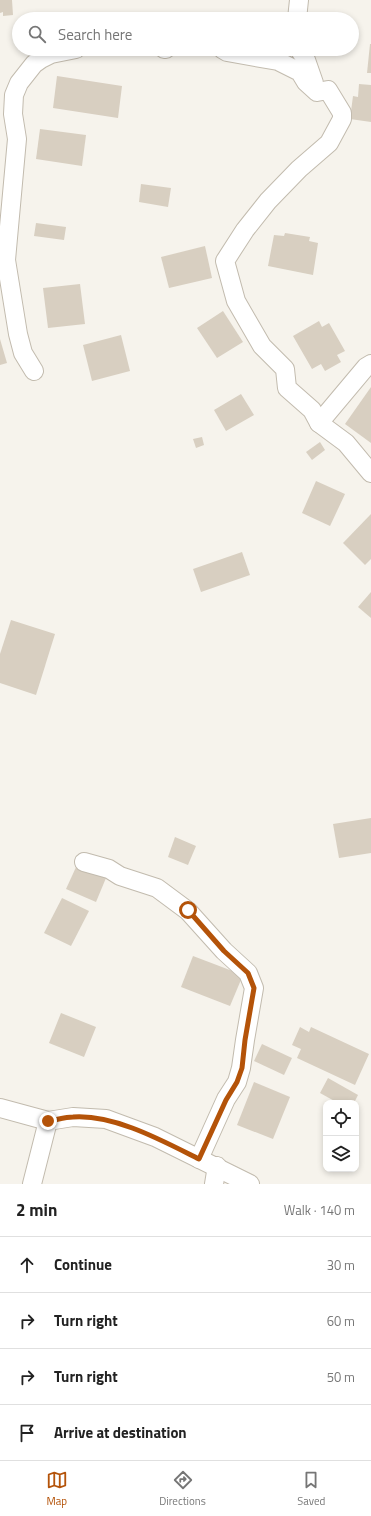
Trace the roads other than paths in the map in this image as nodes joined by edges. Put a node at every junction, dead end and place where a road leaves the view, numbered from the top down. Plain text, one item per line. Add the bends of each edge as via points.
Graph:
1 (299, 0) edge
2 (298, 12) edge
3 (47, 56) edge
4 (285, 56) edge
5 (303, 56) edge
6 (317, 92) junction
7 (371, 364) edge
8 (34, 371) dead end
9 (319, 423) junction
10 (371, 473) edge
11 (84, 862) dead end
12 (0, 1108) edge
13 (48, 1121) junction
14 (199, 1159) junction
15 (217, 1166) junction
16 (32, 1184) edge
17 (214, 1184) edge
18 (250, 1184) edge

1 - 2 street
3 - 8 street via 34,64 19,83 14,95 13,114 17,139 6,260 18,334 23,353
4 - 6 street
5 - 6 street
6 - 9 street via 328,90 342,113 342,119 329,143 298,169 268,201 225,261 236,301 262,346 285,369 287,388 312,410
7 - 9 street
9 - 10 street via 346,443
11 - 14 street via 157,888 188,910 224,951 248,973 252,981 254,988 242,1068
12 - 13 street
13 - 14 street via 73,1117 106,1120 155,1137
13 - 16 street
14 - 15 street
15 - 17 street
15 - 18 street

